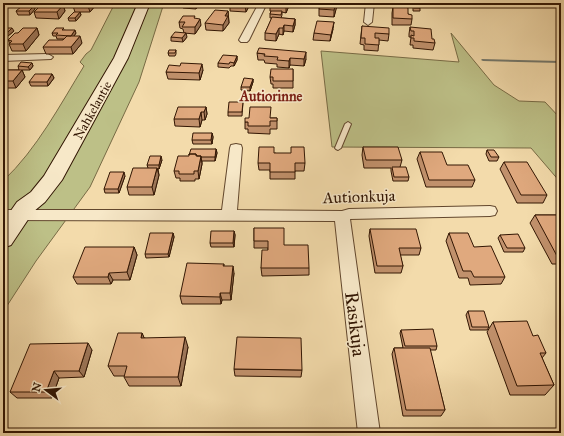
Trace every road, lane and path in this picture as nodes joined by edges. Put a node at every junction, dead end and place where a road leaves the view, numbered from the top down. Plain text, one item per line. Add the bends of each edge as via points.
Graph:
1 (134, 3) edge
2 (144, 3) edge
3 (263, 3) edge
4 (370, 3) edge
5 (394, 3) edge
6 (405, 4) edge
7 (368, 22) dead end
8 (244, 40) dead end
9 (48, 57) dead end
10 (3, 58) edge
11 (348, 124) dead end
12 (236, 148) dead end
13 (338, 148) dead end
14 (490, 211) dead end
15 (16, 212) edge
16 (229, 215) junction
17 (342, 216) junction
18 (3, 239) edge
19 (370, 433) edge

1 - 15 main road, Nahkelantie via 98,81 63,141
2 - 15 main road, Nahkelantie via 121,58 52,180 38,197
3 - 8 street
4 - 7 street
5 - 6 street
9 - 10 street
11 - 13 lane
12 - 16 street
14 - 17 street, Autionkuja
15 - 16 street, Autionkuja via 108,216
15 - 18 main road, Nahkelantie
16 - 17 street, Autionkuja
17 - 19 street, Rasikuja

